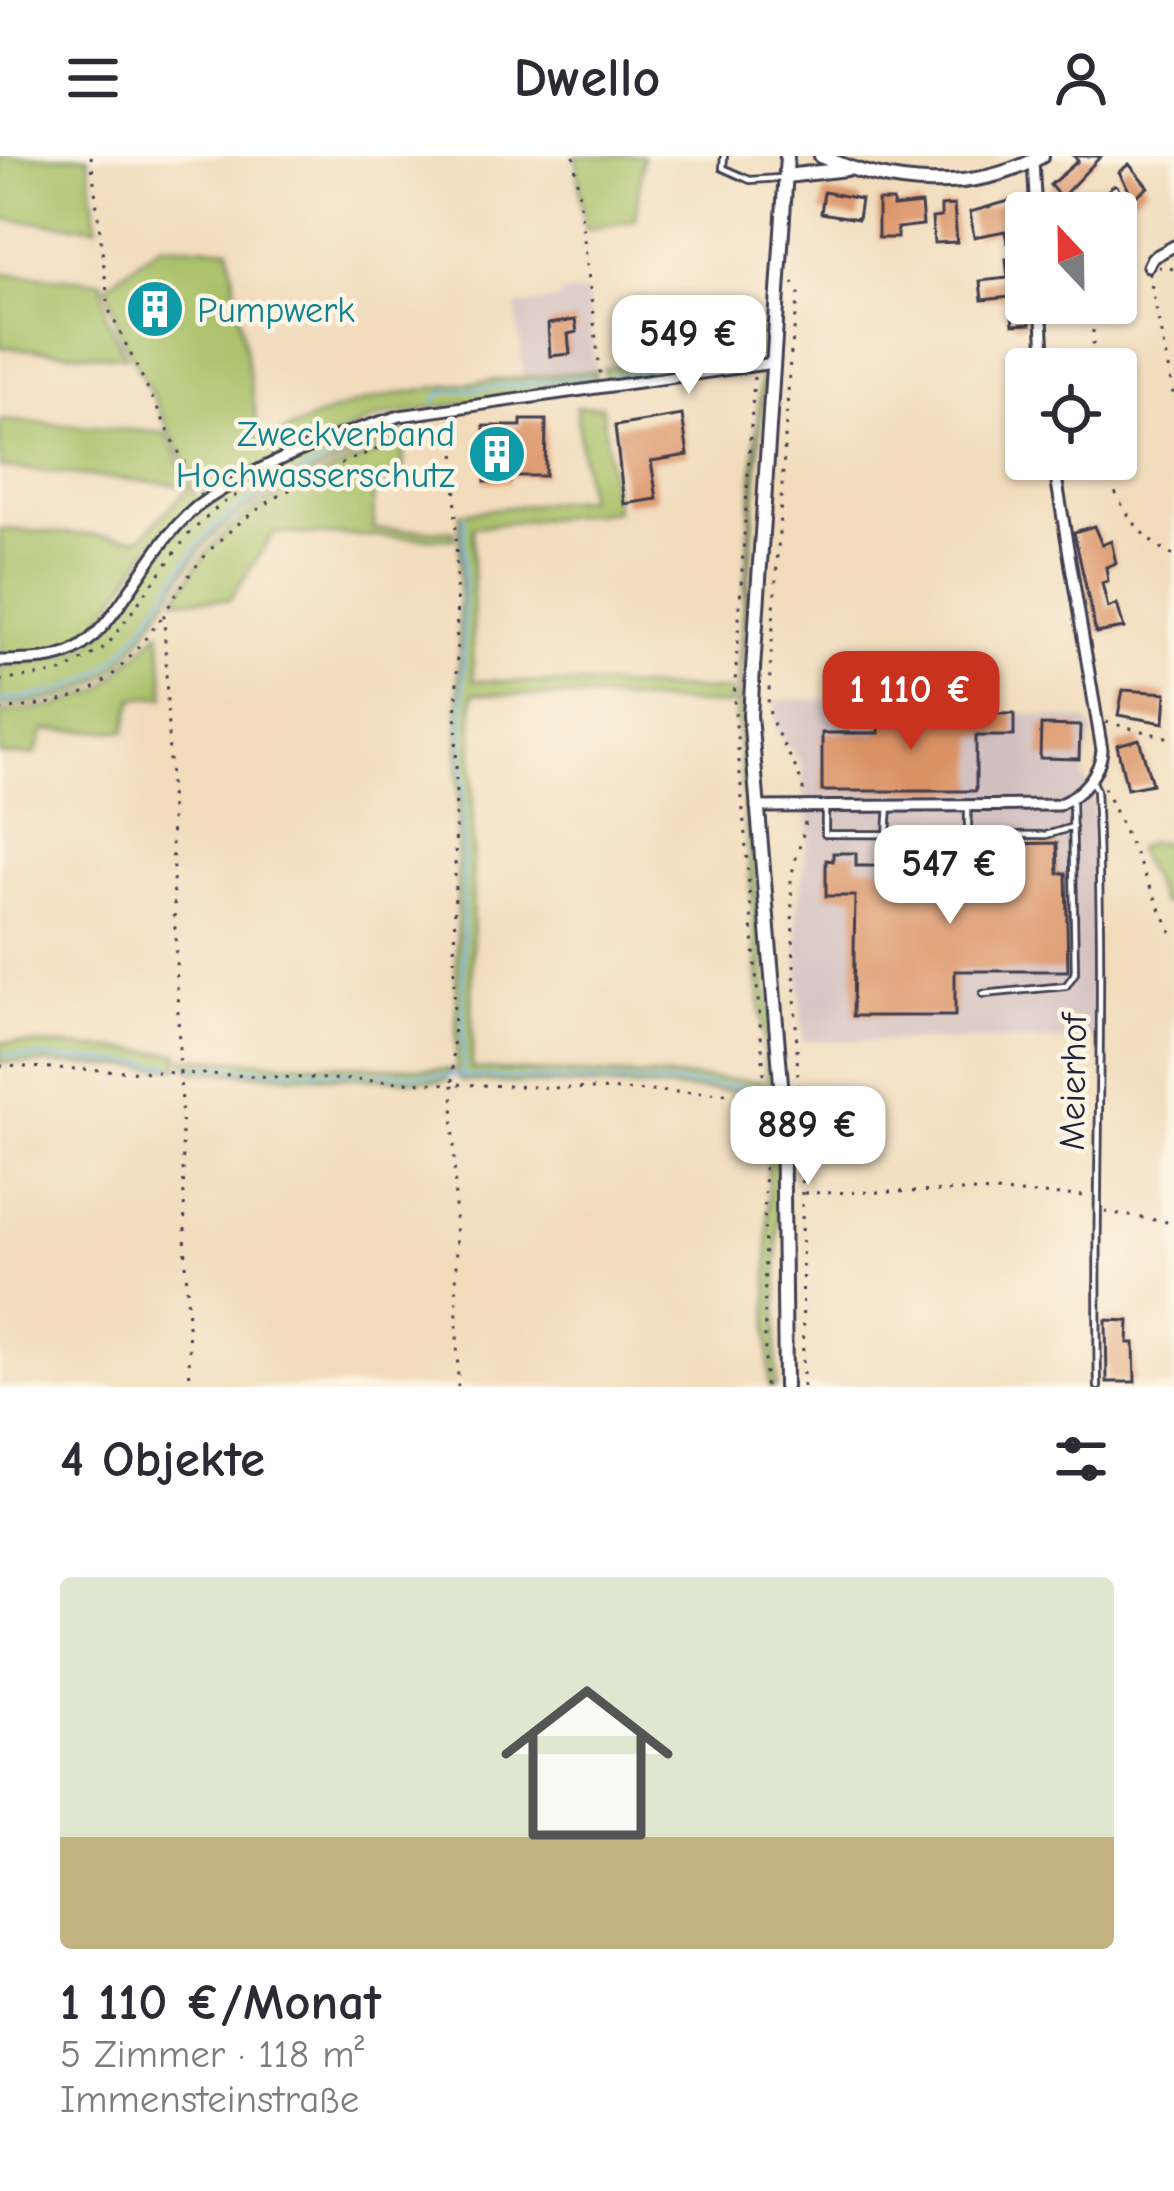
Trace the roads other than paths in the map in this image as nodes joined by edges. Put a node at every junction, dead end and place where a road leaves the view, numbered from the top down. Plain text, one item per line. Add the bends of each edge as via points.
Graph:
1 (724, 156) edge
2 (788, 156) edge
3 (821, 156) edge
4 (1038, 158) edge
5 (848, 169) junction
6 (786, 176) junction
7 (1115, 189) dead end
8 (1037, 192) edge
9 (1111, 192) edge
10 (1174, 246) edge
11 (1148, 266) road end
12 (773, 363) junction
13 (1056, 480) edge
14 (0, 661) edge
15 (1090, 780) junction
16 (1071, 800) junction
17 (824, 805) junction
18 (968, 805) junction
19 (889, 806) junction
20 (756, 807) junction
21 (1073, 827) junction
22 (887, 834) junction
23 (968, 836) junction
24 (983, 994) dead end
25 (784, 1387) edge
26 (1098, 1387) edge

1 - 6 lane via 723,167 749,180
2 - 6 main road
3 - 5 main road
4 - 5 main road via 952,182
4 - 8 street
5 - 6 main road
6 - 12 main road
7 - 9 lane
10 - 11 street
12 - 14 street via 400,416 352,432 204,502 71,652
12 - 20 main road via 751,676
13 - 15 street via 1099,720 1101,764
15 - 16 street
15 - 26 lane, Meierhof via 1099,846
16 - 18 street
16 - 21 lane
17 - 19 street
17 - 20 street
17 - 22 lane via 825,834
18 - 19 street
18 - 23 lane
19 - 22 lane
20 - 25 main road via 782,1095
21 - 23 lane
21 - 24 lane via 1076,973 1066,986
22 - 23 lane

